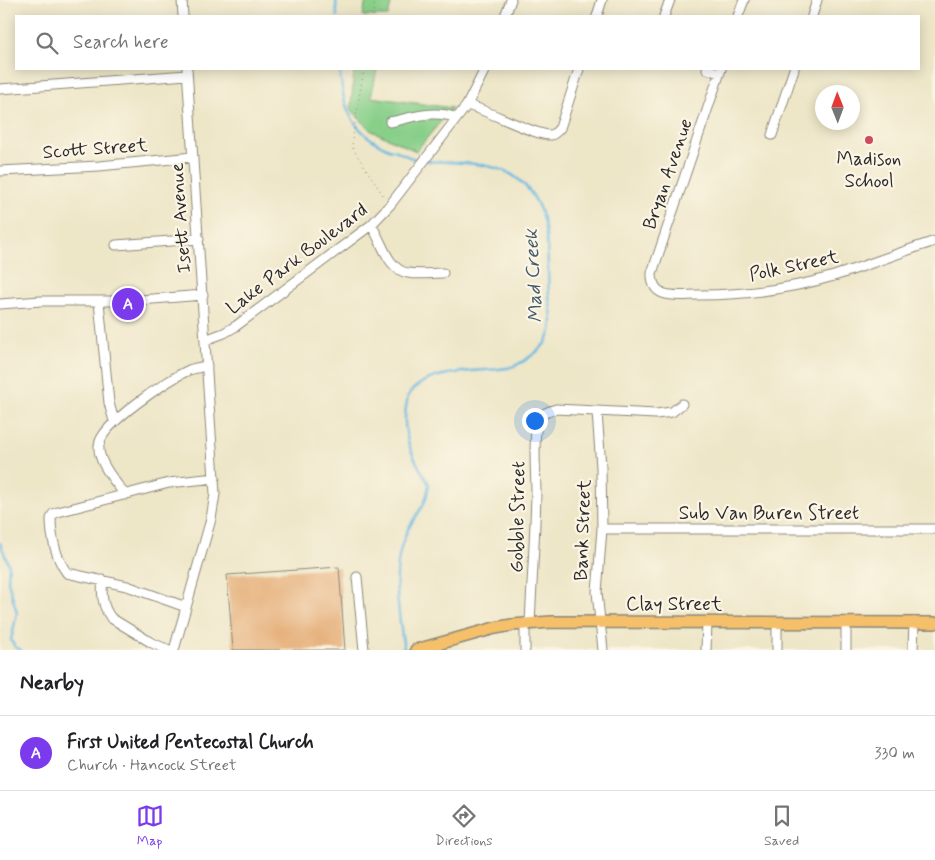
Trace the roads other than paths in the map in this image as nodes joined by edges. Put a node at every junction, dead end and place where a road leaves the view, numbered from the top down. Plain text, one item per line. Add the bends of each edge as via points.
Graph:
1 (182, 0) edge
2 (511, 0) edge
3 (602, 0) edge
4 (670, 0) edge
5 (744, 0) edge
6 (817, 0) edge
7 (183, 15) edge
8 (505, 15) edge
9 (596, 15) edge
10 (664, 15) edge
11 (738, 15) edge
12 (812, 15) edge
13 (485, 70) edge
14 (580, 70) edge
15 (794, 70) edge
16 (720, 71) edge
17 (187, 72) edge
18 (0, 89) edge
19 (467, 105) junction
20 (457, 118) junction
21 (390, 122) dead end
22 (772, 135) dead end
23 (193, 157) junction
24 (0, 171) edge
25 (371, 225) junction
26 (199, 239) junction
27 (935, 241) edge
28 (116, 245) dead end
29 (443, 273) dead end
30 (656, 289) joint
31 (203, 295) junction
32 (99, 302) junction
33 (0, 304) edge
34 (205, 340) junction
35 (207, 366) junction
36 (682, 404) dead end
37 (597, 412) junction
38 (114, 421) junction
39 (215, 478) junction
40 (124, 495) junction
41 (602, 529) junction
42 (935, 529) edge
43 (357, 577) dead end
44 (103, 580) junction
45 (186, 607) junction
46 (600, 621) junction
47 (707, 622) junction
48 (777, 622) junction
49 (846, 622) junction
50 (914, 622) junction
51 (528, 623) junction
52 (935, 623) edge
53 (169, 650) edge
54 (174, 650) edge
55 (364, 650) edge
56 (418, 650) edge
57 (525, 650) edge
58 (603, 650) edge
59 (706, 650) edge
60 (776, 650) edge
61 (846, 650) edge
62 (913, 650) edge

1 - 7 street
2 - 8 street
3 - 9 street
4 - 10 street
5 - 11 street
6 - 12 street
13 - 19 street, Lake Park Boulevard
14 - 19 street via 560,128 550,135
15 - 22 street
16 - 30 street, Bryan Avenue via 652,273
17 - 18 street
17 - 23 street, Isett Avenue
19 - 20 street, Lake Park Boulevard
20 - 21 street via 442,113
20 - 25 street, Lake Park Boulevard
23 - 24 street, Scott Street
23 - 26 street, Isett Avenue
25 - 29 street via 398,270
25 - 34 street, Lake Park Boulevard via 236,326
26 - 28 street
26 - 31 street, Isett Avenue
27 - 30 street, Polk Street via 833,276 785,288 712,295 670,295
31 - 32 street
31 - 34 street, Isett Avenue
32 - 33 street
32 - 38 street via 109,403
34 - 35 street, Isett Avenue
35 - 38 street via 180,374
35 - 39 street, Isett Avenue
36 - 37 street via 666,413
37 - 41 street, Bank Street
37 - 51 street, Gobble Street via 550,410 537,424 534,561
38 - 40 street via 104,432 99,446 104,463
39 - 40 street via 169,483
39 - 45 street, Isett Avenue via 212,519
40 - 44 street via 58,512 51,519 61,566 67,573
41 - 42 street, Sub Van Buren Street
41 - 46 street, Bank Street via 597,592
43 - 55 street
44 - 45 street
44 - 53 street via 102,596 111,618
45 - 54 street, Isett Avenue
46 - 47 main road, Clay Street
46 - 51 main road, Clay Street
46 - 58 street, Bank Street
47 - 48 main road, Clay Street
47 - 59 street
48 - 49 main road, Clay Street
48 - 60 street
49 - 50 main road, Clay Street
49 - 61 street
50 - 52 main road, Clay Street
50 - 62 street
51 - 56 main road, Clay Street via 495,628
51 - 57 street, Gobble Street

